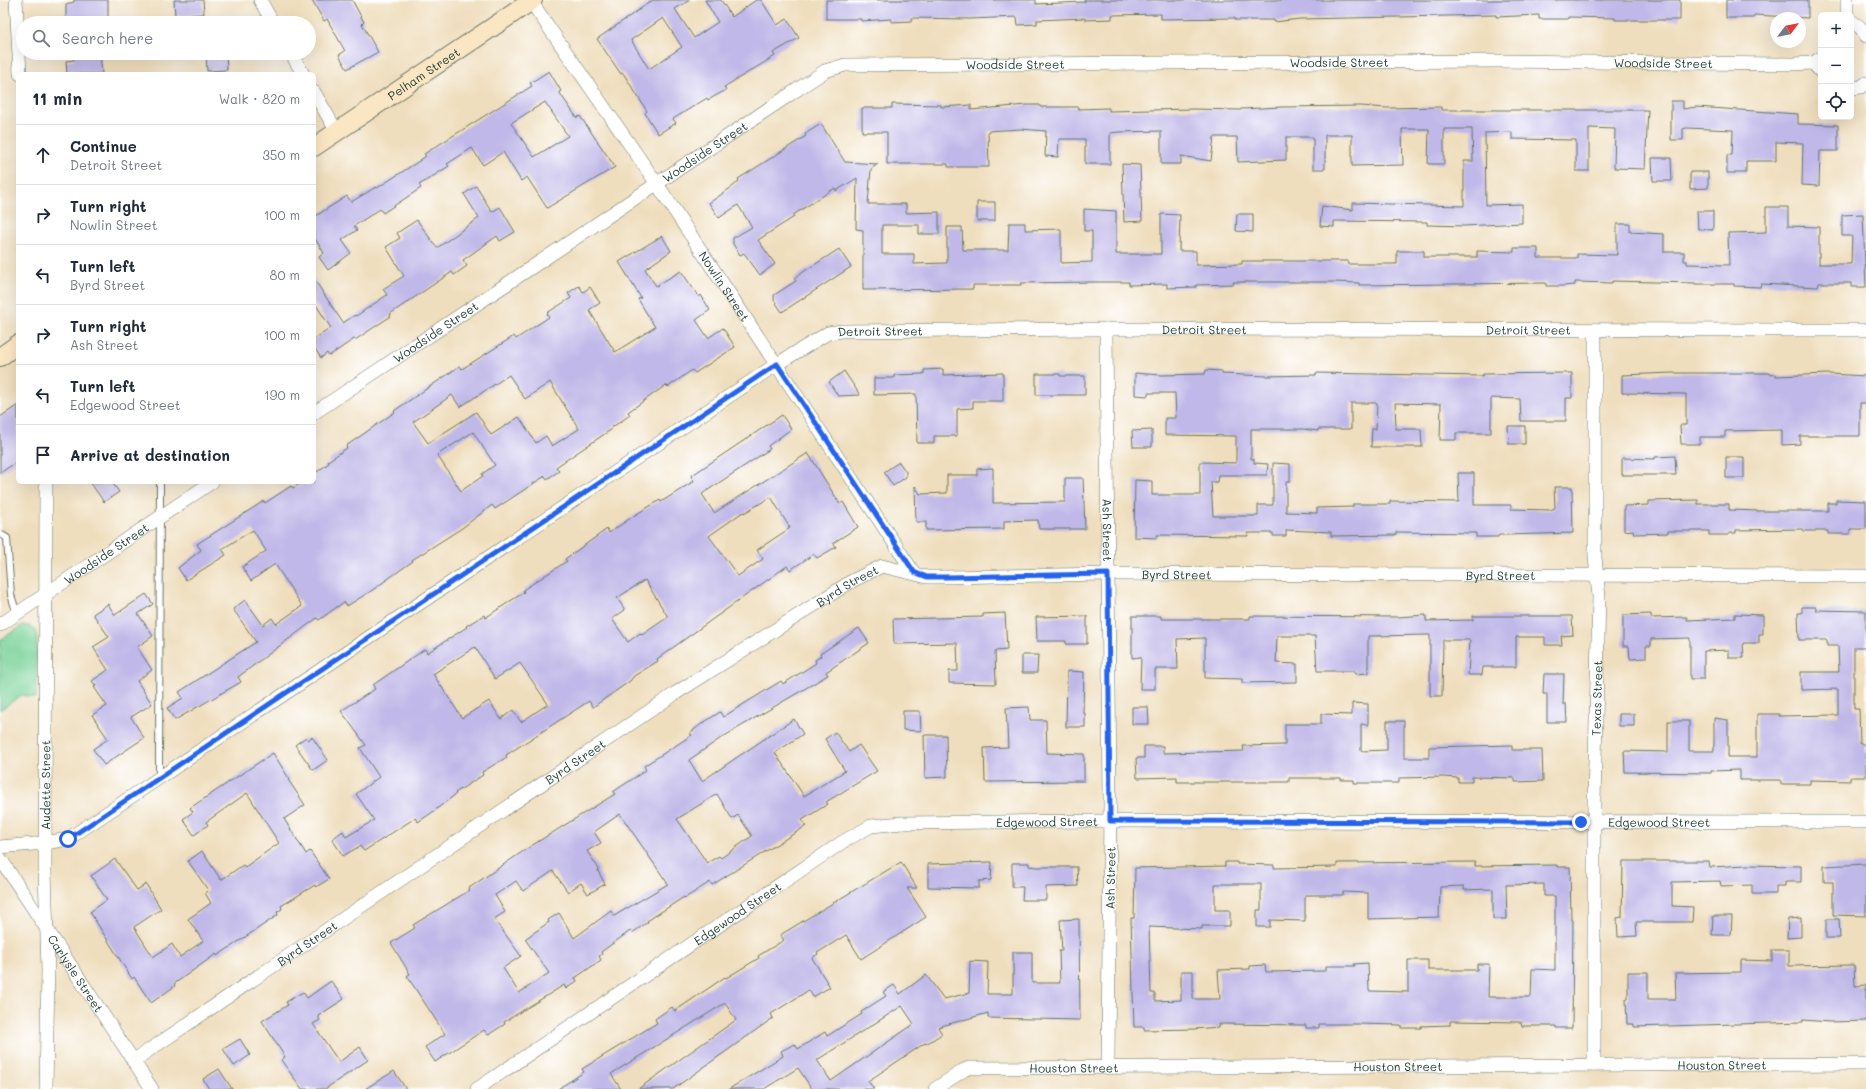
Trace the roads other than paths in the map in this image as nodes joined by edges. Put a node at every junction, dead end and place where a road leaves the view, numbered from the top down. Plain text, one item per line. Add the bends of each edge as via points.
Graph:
1 (16, 0) edge
2 (260, 0) edge
3 (532, 0) edge
4 (1847, 0) edge
5 (1847, 12) edge
6 (17, 16) edge
7 (269, 16) edge
8 (1854, 23) edge
9 (1866, 36) edge
10 (19, 60) edge
11 (295, 60) edge
12 (1818, 64) edge
13 (20, 72) edge
14 (302, 72) edge
15 (1866, 83) edge
16 (1854, 88) edge
17 (316, 95) edge
18 (337, 132) junction
19 (316, 146) edge
20 (657, 184) junction
21 (1106, 329) junction
22 (1595, 330) junction
23 (1866, 330) edge
24 (16, 345) edge
25 (0, 357) edge
26 (777, 364) junction
27 (316, 412) edge
28 (46, 484) edge
29 (160, 484) edge
30 (209, 484) edge
31 (160, 517) junction
32 (0, 534) edge
33 (914, 572) junction
34 (1108, 574) junction
35 (1597, 576) junction
36 (1866, 576) edge
37 (46, 594) junction
38 (17, 614) junction
39 (0, 625) edge
40 (159, 779) junction
41 (1110, 821) junction
42 (1594, 822) junction
43 (1866, 822) edge
44 (46, 844) junction
45 (0, 847) edge
46 (0, 858) edge
47 (47, 930) junction
48 (133, 1061) junction
49 (1866, 1064) edge
50 (1594, 1065) junction
51 (1108, 1066) junction
52 (46, 1089) edge
53 (152, 1089) edge
54 (477, 1089) edge
55 (935, 1089) edge

1 - 6 street
2 - 7 street
3 - 18 street, Pelham Street
3 - 20 street, Nowlin Street
4 - 5 street
8 - 9 street
10 - 13 street
11 - 14 street
12 - 20 street, Woodside Street via 1488,61 845,65 825,71
15 - 16 street
17 - 18 street
18 - 19 street, Pelham Street
20 - 26 street, Nowlin Street
20 - 27 street, Woodside Street
21 - 22 street, Detroit Street
21 - 26 street, Detroit Street via 842,331 828,333
21 - 34 street, Ash Street
22 - 23 street, Detroit Street
22 - 35 street, Texas Street
24 - 25 street
26 - 33 street, Nowlin Street
26 - 40 street, Detroit Street
28 - 37 street, Audette Street
29 - 31 lane
30 - 31 street, Woodside Street
31 - 37 street, Woodside Street
31 - 40 lane
32 - 38 lane via 7,538 11,595
33 - 34 street, Byrd Street via 927,577
33 - 48 street, Byrd Street via 882,566 852,581 676,693
34 - 35 street, Byrd Street
34 - 41 street, Ash Street
35 - 36 street, Byrd Street
35 - 42 street, Texas Street via 1599,597
37 - 38 street, Woodside Street
37 - 44 street, Audette Street
38 - 39 street, Woodside Street
40 - 44 street, Detroit Street via 68,839
41 - 42 street, Edgewood Street
41 - 51 street, Ash Street
41 - 54 street, Edgewood Street via 902,823 871,826 844,841
42 - 43 street, Edgewood Street
42 - 50 street, Texas Street
44 - 45 street, Detroit Street
44 - 47 street, Audette Street
46 - 47 street, Carlysle Street
47 - 48 street, Carlysle Street
47 - 52 street, Audette Street
48 - 53 street, Carlysle Street
49 - 50 street, Houston Street
50 - 51 street, Houston Street
51 - 55 street, Houston Street via 969,1068

